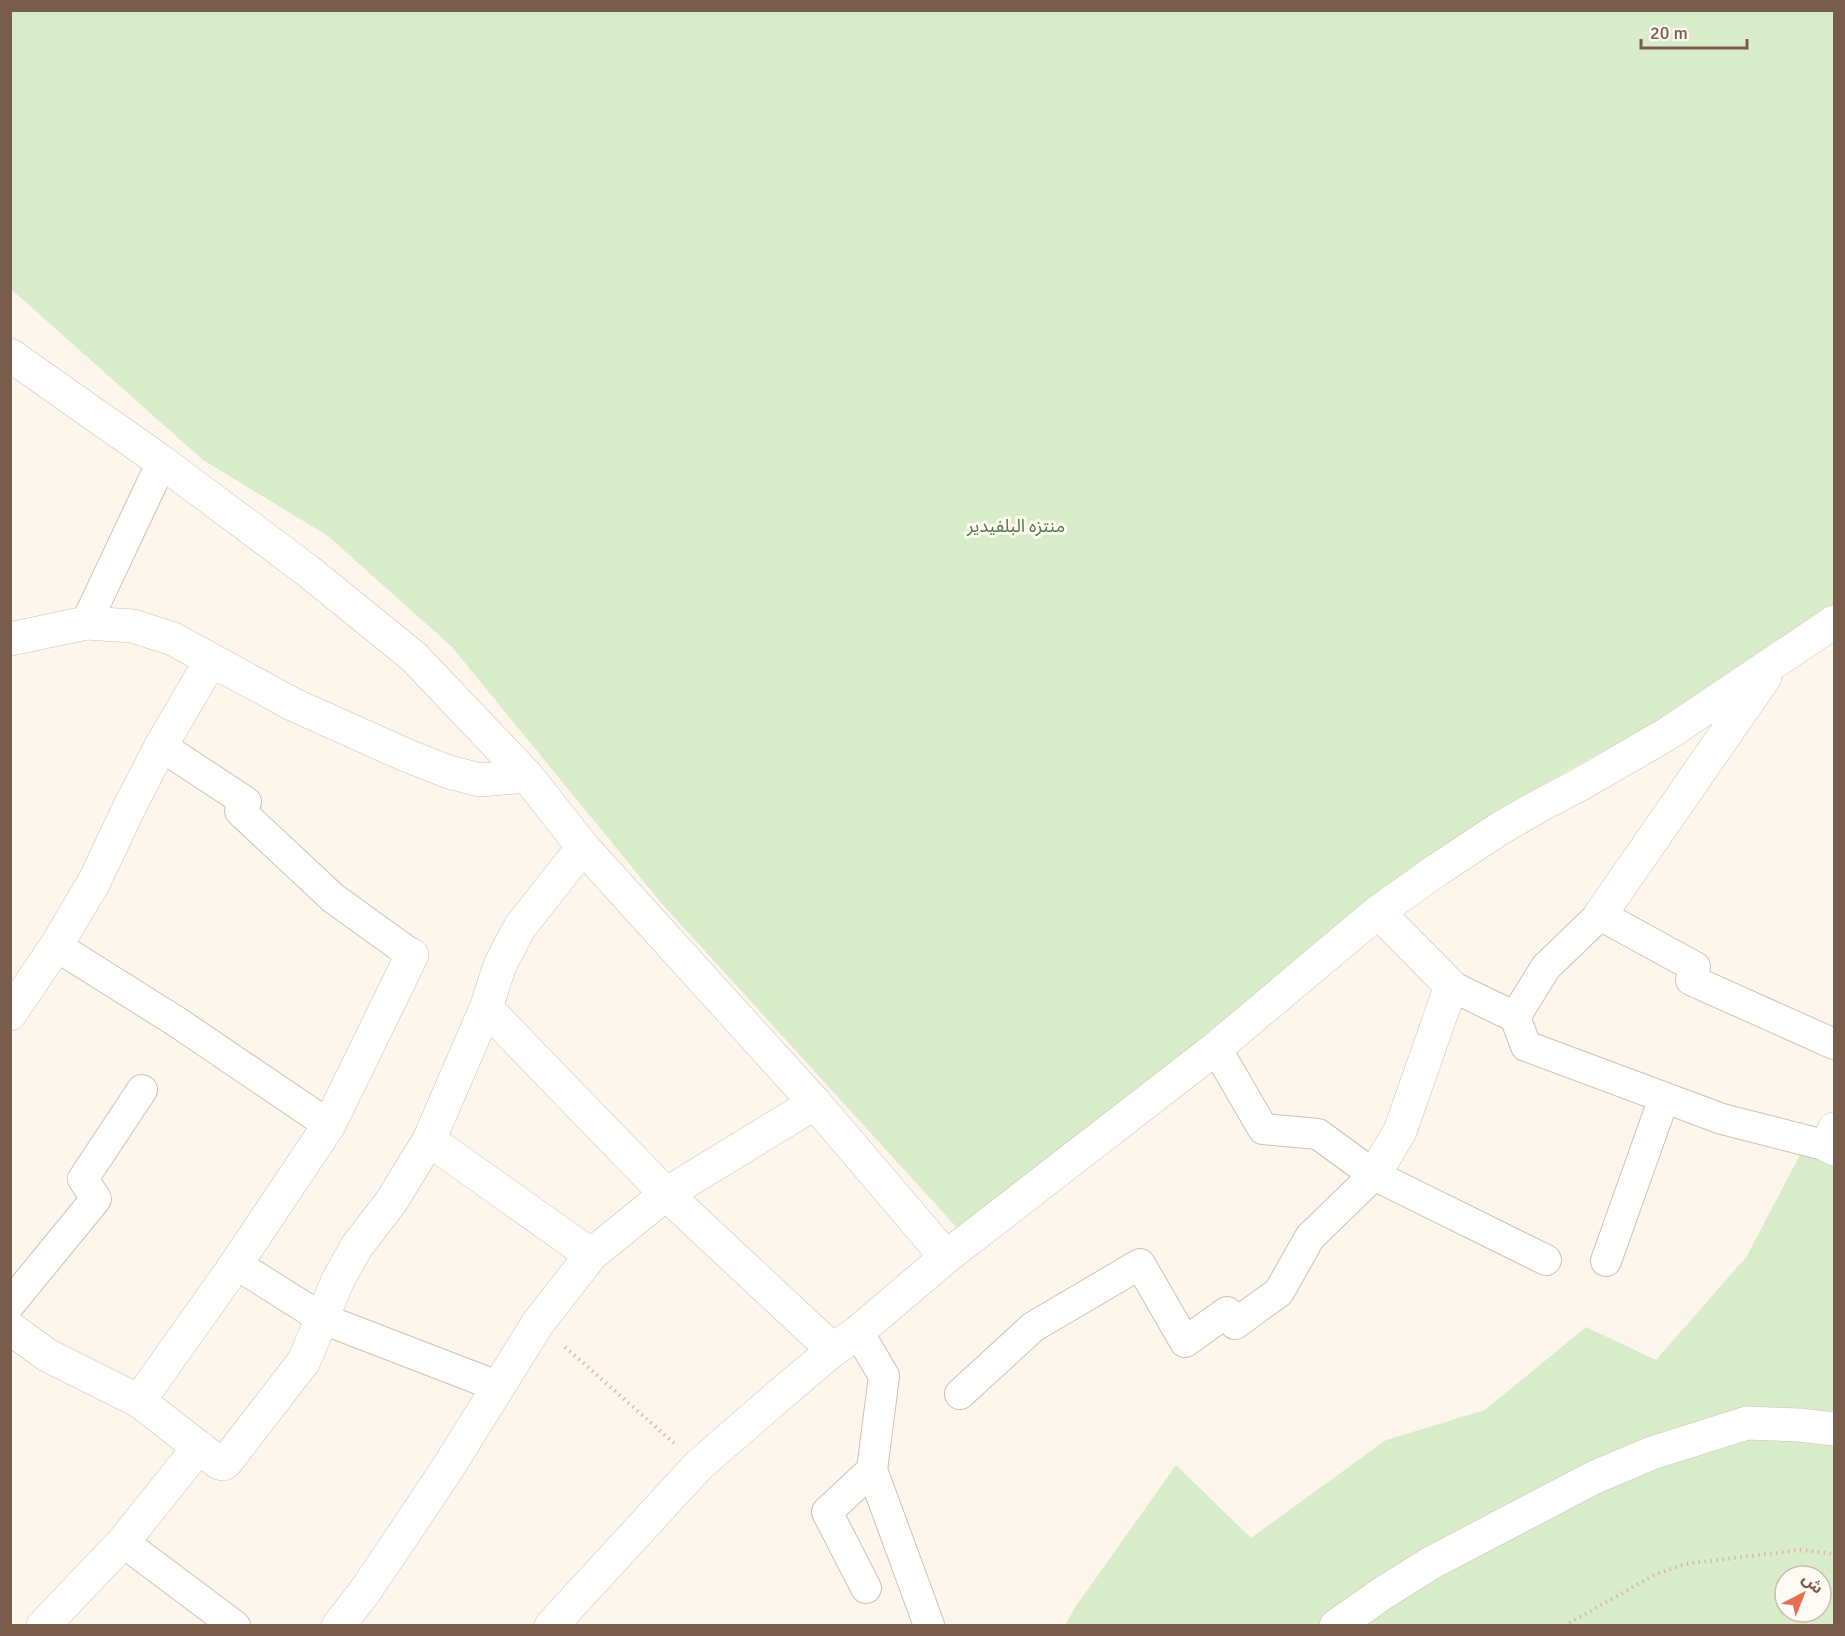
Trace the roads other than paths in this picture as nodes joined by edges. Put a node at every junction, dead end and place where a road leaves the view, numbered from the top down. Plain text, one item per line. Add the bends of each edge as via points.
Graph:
1 (10, 355) edge
2 (162, 462) junction
3 (1834, 622) edge
4 (86, 623) junction
5 (10, 639) edge
6 (211, 660) junction
7 (1774, 663) junction
8 (161, 746) junction
9 (527, 776) junction
10 (583, 847) junction
11 (1378, 912) junction
12 (1600, 915) junction
13 (56, 946) junction
14 (412, 955) joint
15 (1451, 986) junction
16 (13, 1006) edge
17 (486, 1008) junction
18 (1515, 1017) junction
19 (1834, 1044) edge
20 (1216, 1048) junction
21 (142, 1090) dead end
22 (1664, 1098) junction
23 (815, 1102) junction
24 (329, 1125) junction
25 (429, 1140) junction
26 (1832, 1142) edge
27 (1374, 1175) junction
28 (666, 1194) junction
29 (591, 1255) junction
30 (946, 1257) junction
31 (1546, 1260) dead end
32 (1606, 1261) dead end
33 (236, 1264) junction
34 (10, 1304) edge
35 (323, 1319) junction
36 (10, 1328) edge
37 (845, 1341) junction
38 (497, 1386) junction
39 (960, 1394) dead end
40 (139, 1401) junction
41 (1834, 1429) edge
42 (199, 1447) junction
43 (872, 1470) junction
44 (123, 1542) junction
45 (866, 1588) dead end
46 (929, 1625) edge
47 (43, 1626) edge
48 (235, 1626) edge
49 (338, 1626) edge
50 (551, 1626) edge
51 (1336, 1626) edge

1 - 2 street
2 - 4 street
2 - 9 street via 308,571 414,657
3 - 7 street
4 - 5 street
4 - 6 street via 133,626 173,639
6 - 8 street
6 - 9 street via 292,704 449,772 480,780
7 - 11 street via 1667,734 1499,829
7 - 12 street
8 - 13 street via 94,882
8 - 14 street via 246,802 240,810 333,897
9 - 10 street
10 - 17 street via 520,927 500,965
10 - 23 street
11 - 15 street
11 - 20 street
12 - 18 street via 1546,967
12 - 19 street via 1695,967 1691,980
13 - 16 street
13 - 24 street
14 - 24 street
15 - 18 street
15 - 27 street via 1400,1131
17 - 25 street
17 - 28 street
18 - 22 street via 1526,1046
20 - 27 street via 1263,1129 1318,1134
20 - 30 street
21 - 34 street via 83,1179 96,1199
22 - 26 street via 1722,1119
22 - 32 street
23 - 28 street
23 - 30 street
24 - 33 street
25 - 29 street
25 - 35 street via 357,1246
27 - 31 street
27 - 39 street via 1310,1237 1279,1292 1235,1324 1227,1312 1185,1342 1140,1264 1033,1327
28 - 29 street
28 - 37 street
29 - 38 street via 538,1323
30 - 37 street
33 - 35 street
33 - 40 street
35 - 38 street
35 - 42 street via 304,1361 226,1462 219,1463
36 - 40 street via 46,1355
37 - 43 street via 884,1376
37 - 50 street via 699,1465
38 - 49 street via 449,1466
40 - 42 street
41 - 51 street via 1748,1423 1652,1453 1595,1477 1431,1563
42 - 44 street
43 - 45 street via 826,1512
43 - 46 street
44 - 47 street
44 - 48 street

